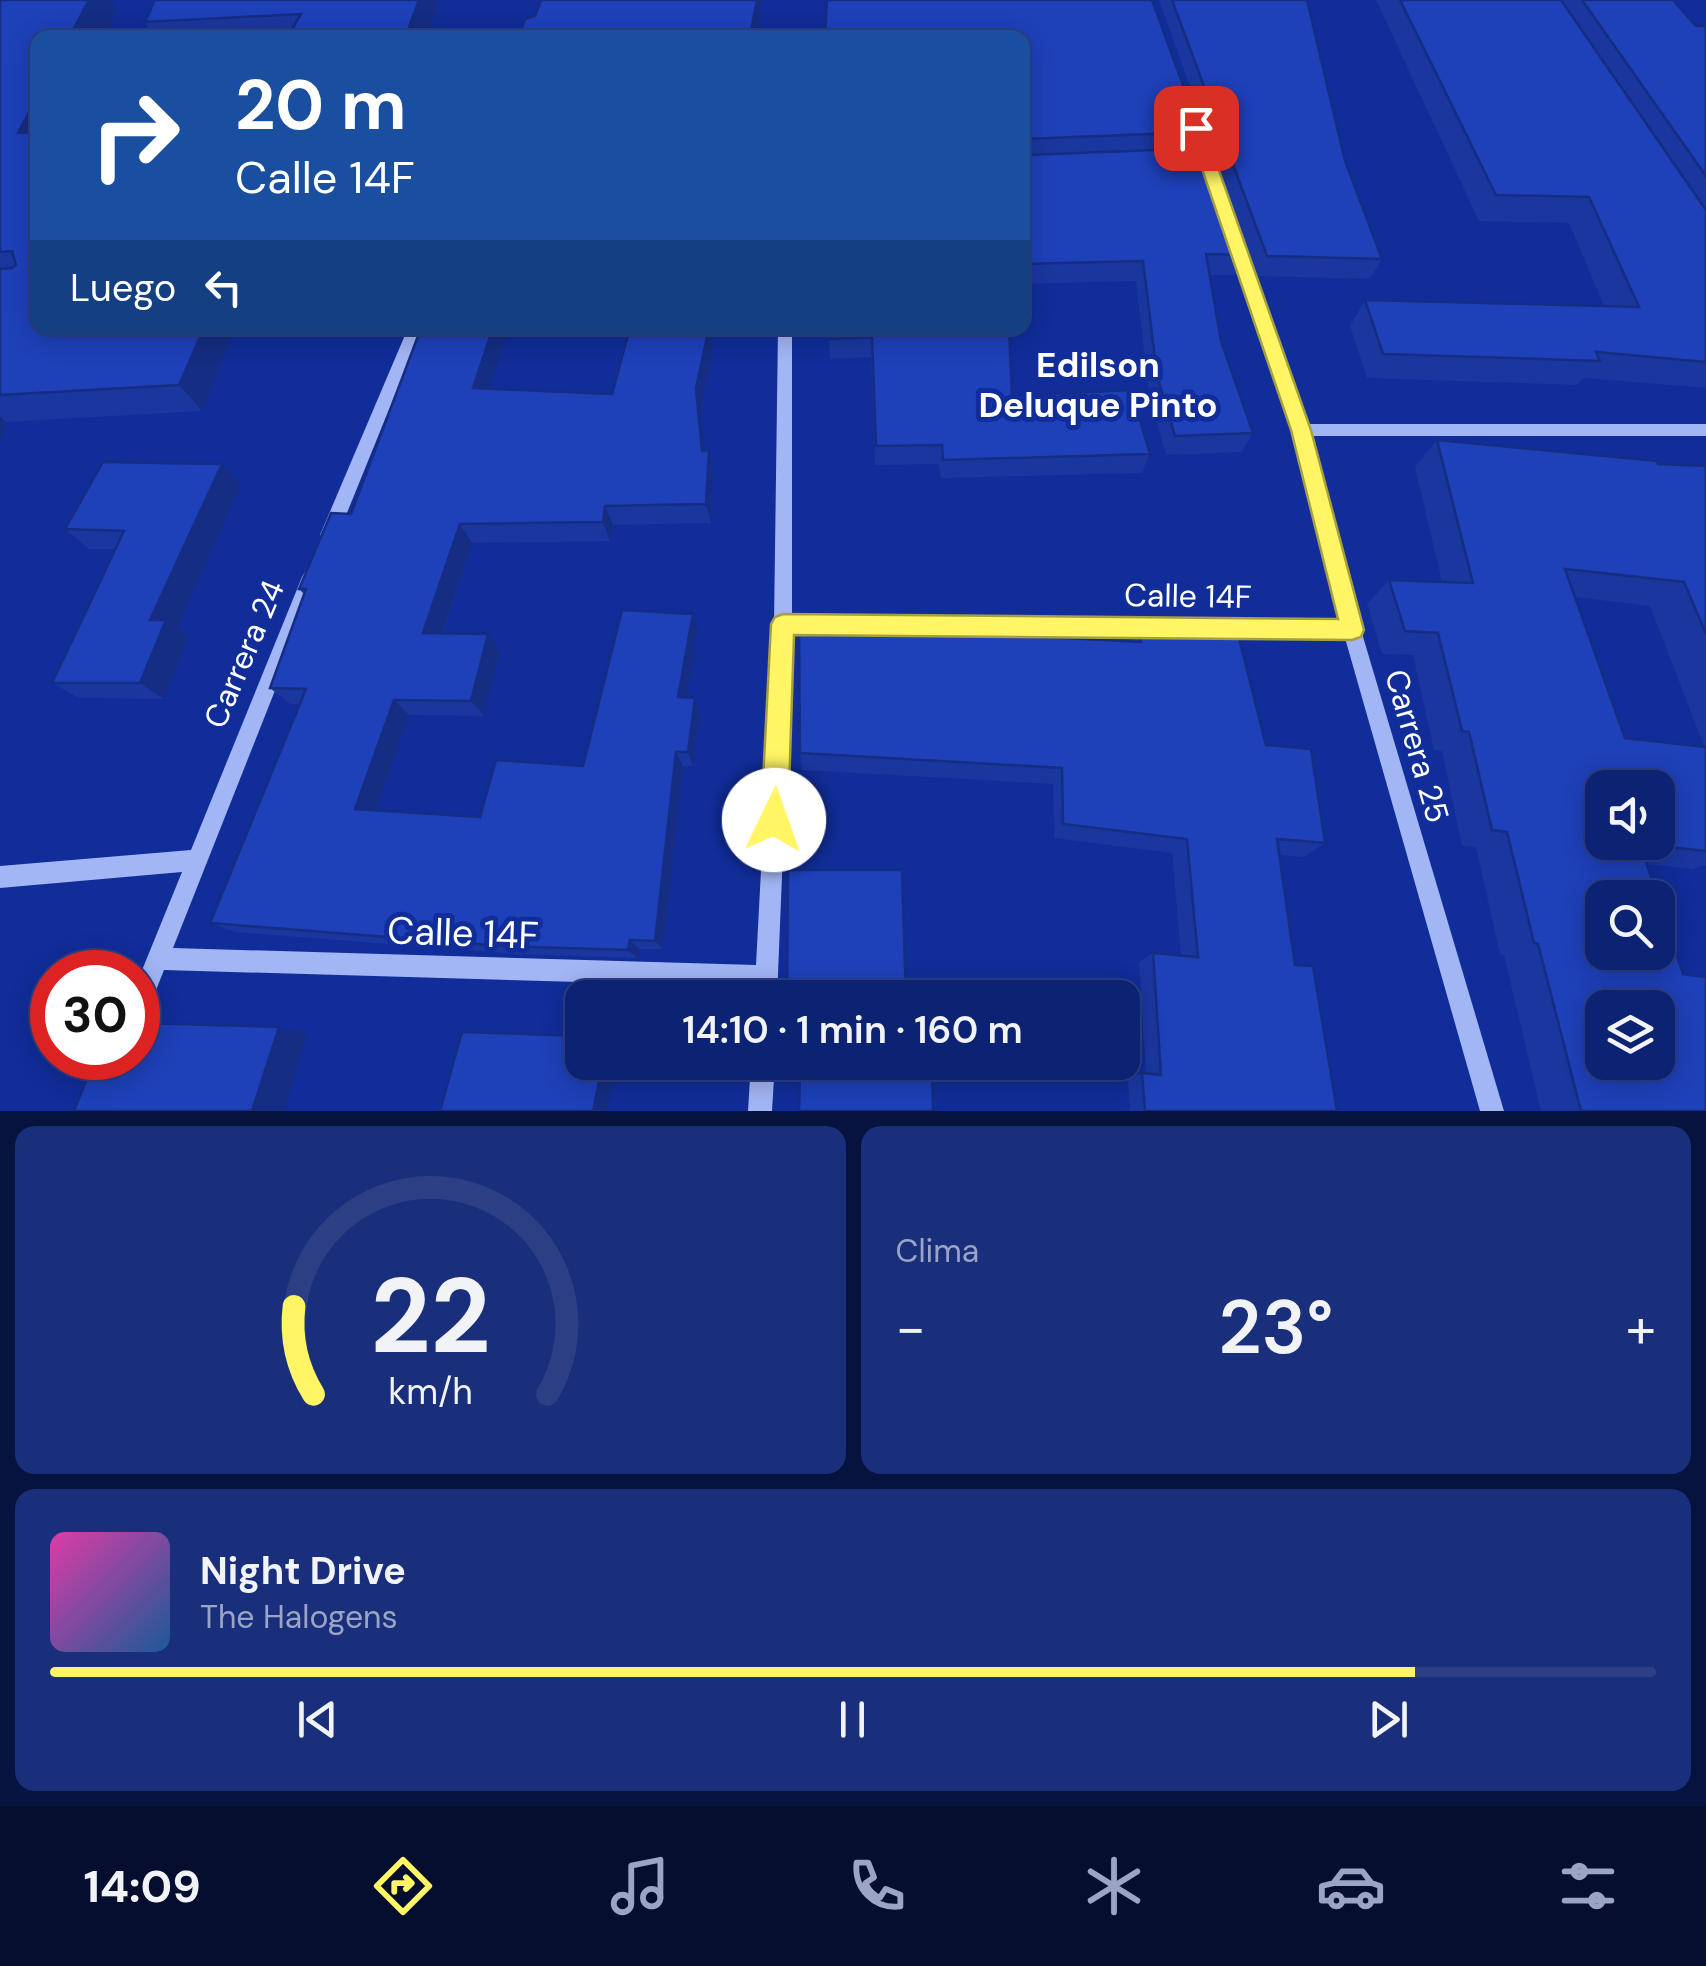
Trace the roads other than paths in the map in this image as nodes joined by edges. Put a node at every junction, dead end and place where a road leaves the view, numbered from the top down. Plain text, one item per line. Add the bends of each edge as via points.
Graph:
1 (1227, 214) edge
2 (412, 335) edge
3 (785, 335) edge
4 (1301, 430) junction
5 (1706, 430) edge
6 (783, 624) junction
7 (1352, 630) junction
8 (194, 860) junction
9 (0, 877) edge
10 (160, 951) edge
11 (160, 959) edge
12 (614, 980) edge
13 (766, 980) edge
14 (761, 1080) edge
15 (760, 1111) edge
16 (1492, 1111) edge

1 - 4 street, Carrera 25
2 - 8 street, Carrera 24
3 - 6 street
4 - 5 street
4 - 7 street, Carrera 25
6 - 7 street, Calle 14F
6 - 13 street
7 - 16 street, Carrera 25
8 - 9 street
8 - 10 street, Carrera 24
11 - 12 street, Calle 14F
14 - 15 street

